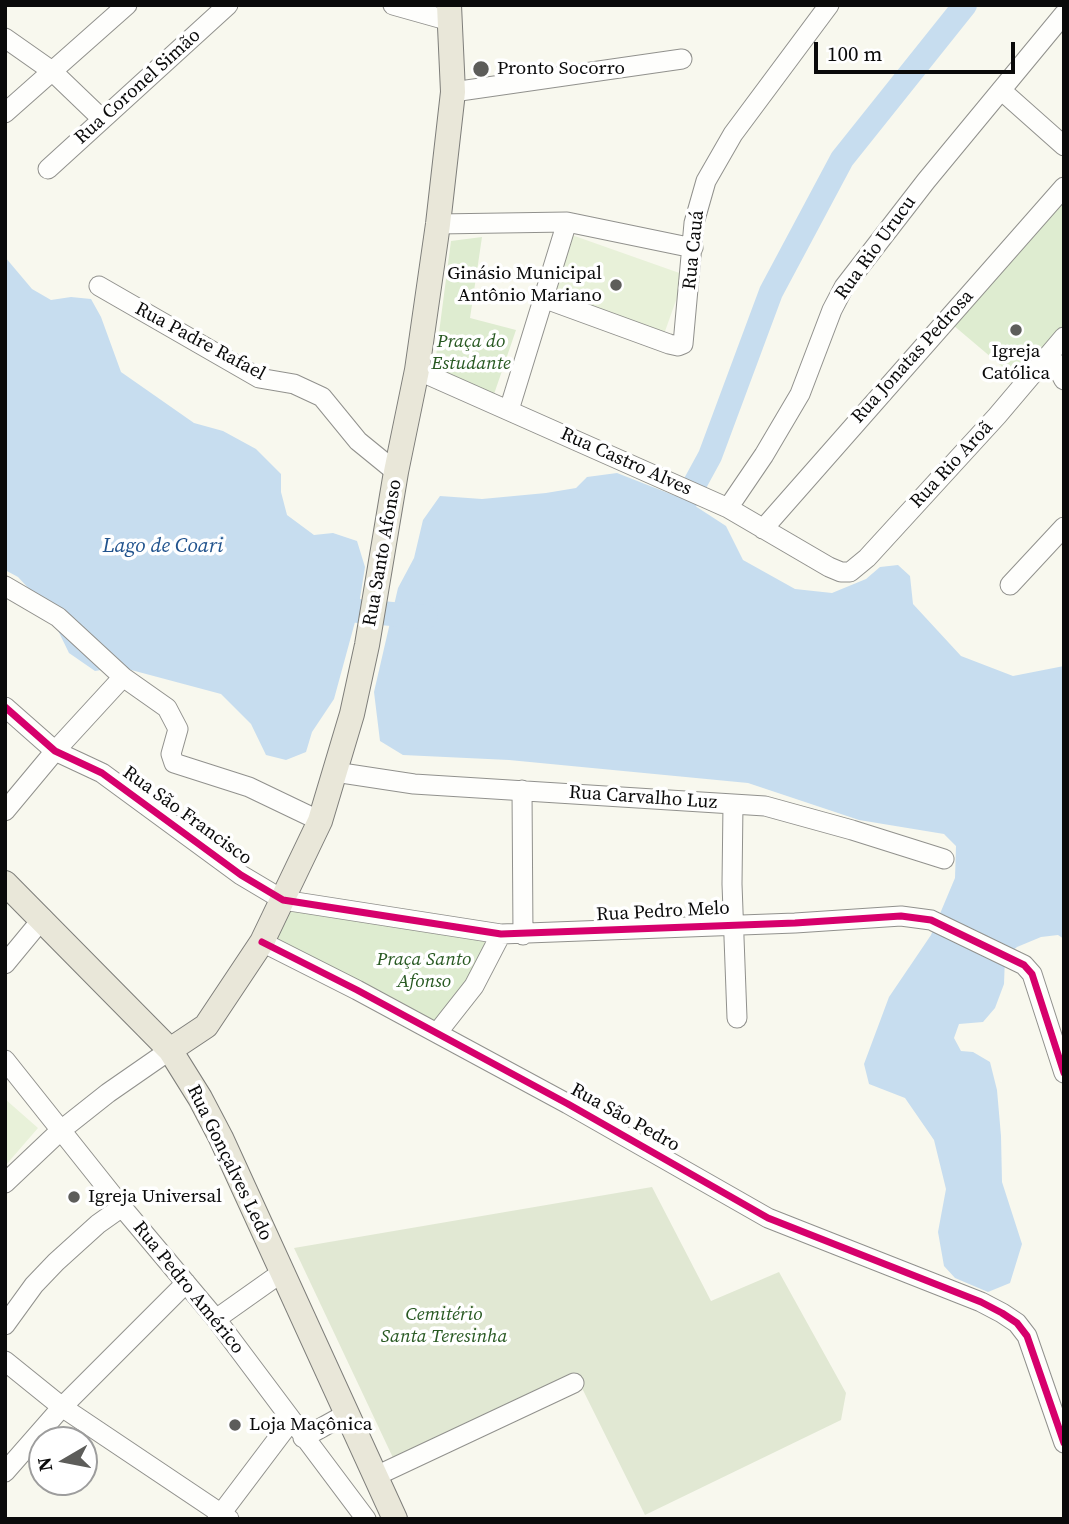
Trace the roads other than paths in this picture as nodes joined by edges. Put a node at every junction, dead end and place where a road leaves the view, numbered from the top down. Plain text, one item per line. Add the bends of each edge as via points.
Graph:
1 (127, 5) edge
2 (228, 5) edge
3 (393, 5) edge
4 (830, 5) edge
5 (449, 13) edge
6 (1064, 14) edge
7 (5, 38) edge
8 (682, 59) dead end
9 (52, 71) junction
10 (1001, 90) junction
11 (453, 92) junction
12 (5, 113) edge
13 (102, 119) junction
14 (1064, 146) edge
15 (48, 169) dead end
16 (1064, 187) edge
17 (567, 222) junction
18 (438, 224) junction
19 (694, 248) junction
20 (99, 286) dead end
21 (543, 298) junction
22 (1064, 337) edge
23 (1050, 354) junction
24 (417, 370) junction
25 (1064, 380) edge
26 (509, 410) junction
27 (396, 472) junction
28 (720, 504) junction
29 (1064, 527) edge
30 (763, 529) junction
31 (829, 567) joint
32 (1010, 585) dead end
33 (5, 586) edge
34 (123, 677) junction
35 (5, 708) edge
36 (55, 751) junction
37 (335, 772) junction
38 (522, 790) junction
39 (733, 804) junction
40 (5, 811) edge
41 (320, 821) junction
42 (944, 859) dead end
43 (5, 883) edge
44 (283, 900) junction
45 (43, 918) junction
46 (734, 925) junction
47 (501, 934) junction
48 (523, 935) junction
49 (262, 942) junction
50 (5, 964) edge
51 (737, 1018) dead end
52 (437, 1033) junction
53 (170, 1050) junction
54 (5, 1060) edge
55 (1064, 1073) edge
56 (60, 1131) junction
57 (5, 1183) edge
58 (122, 1207) junction
59 (281, 1273) junction
60 (186, 1283) junction
61 (216, 1319) junction
62 (5, 1325) edge
63 (5, 1361) edge
64 (574, 1383) dead end
65 (62, 1407) junction
66 (348, 1413) junction
67 (291, 1421) junction
68 (303, 1438) junction
69 (1064, 1443) edge
70 (5, 1472) edge
71 (376, 1476) junction
72 (222, 1517) edge
73 (366, 1519) edge
74 (395, 1519) edge

1 - 9 street
2 - 13 street, Rua Coronel Simão
3 - 5 street
4 - 19 street, Rua Cauá via 733,134 706,181 697,206
5 - 11 main road, Rua Santo Afonso
6 - 10 street, Rua Rio Urucu
7 - 9 street
8 - 11 street
9 - 12 street
9 - 13 street
10 - 14 street
10 - 28 street, Rua Rio Urucu via 844,287 800,394 764,455
11 - 18 main road, Rua Santo Afonso
13 - 15 street, Rua Coronel Simão
16 - 30 street, Rua Jonatas Pedrosa
17 - 18 street
17 - 19 street
17 - 21 street
18 - 24 main road, Rua Santo Afonso
19 - 21 street, Rua Cauá via 685,337 678,346
20 - 27 street, Rua Padre Rafael via 258,378 294,384 322,397 358,441
21 - 26 street
22 - 23 street, Rua Rio Aroã
23 - 25 street
23 - 31 street, Rua Rio Aroã via 857,568 841,572
24 - 26 street, Rua Castro Alves
24 - 27 main road, Rua Santo Afonso
26 - 28 street, Rua Castro Alves
27 - 37 main road, Rua Santo Afonso via 367,645
28 - 30 street, Rua Castro Alves
29 - 32 street
30 - 31 street, Rua Castro Alves
33 - 34 street via 58,617
34 - 36 street
34 - 41 street via 167,708 176,720 174,763 249,787
35 - 36 street, Rua São Francisco
36 - 40 street
36 - 44 street, Rua São Francisco via 102,774
37 - 38 street, Rua Carvalho Luz via 414,784
37 - 41 main road, Rua Santo Afonso
38 - 39 street, Rua Carvalho Luz
38 - 48 street
39 - 42 street, Rua Carvalho Luz via 789,811
39 - 46 street
41 - 44 main road, Rua Santo Afonso
43 - 45 main road, Rua Gonçalves Ledo
44 - 47 street, Rua Pedro Melo
44 - 49 main road, Rua Santo Afonso
45 - 50 street
45 - 53 main road, Rua Gonçalves Ledo
46 - 48 street, Rua Pedro Melo
46 - 51 street
46 - 55 street, Rua Pedro Melo via 901,916 931,920 1024,965 1032,974
47 - 48 street, Rua Pedro Melo
47 - 52 street via 474,986
49 - 52 street, Rua São Pedro
49 - 53 main road, Rua Santo Afonso via 206,1026
52 - 69 street, Rua São Pedro via 768,1218 981,1302 1017,1323 1027,1336
53 - 56 street
53 - 59 main road, Rua Gonçalves Ledo via 221,1138
54 - 56 street, Rua Pedro Américo
56 - 57 street
56 - 58 street, Rua Pedro Américo
58 - 60 street, Rua Pedro Américo
58 - 62 street via 56,1262
59 - 61 street
59 - 66 main road, Rua Gonçalves Ledo
60 - 61 street, Rua Pedro Américo
60 - 65 street
61 - 67 street, Rua Pedro Américo
63 - 65 street
64 - 71 street
65 - 70 street
65 - 72 street via 154,1466
66 - 68 street
66 - 71 main road, Rua Gonçalves Ledo
67 - 68 street, Rua Pedro Américo
67 - 72 street
68 - 73 street, Rua Pedro Américo
71 - 74 main road, Rua Gonçalves Ledo

